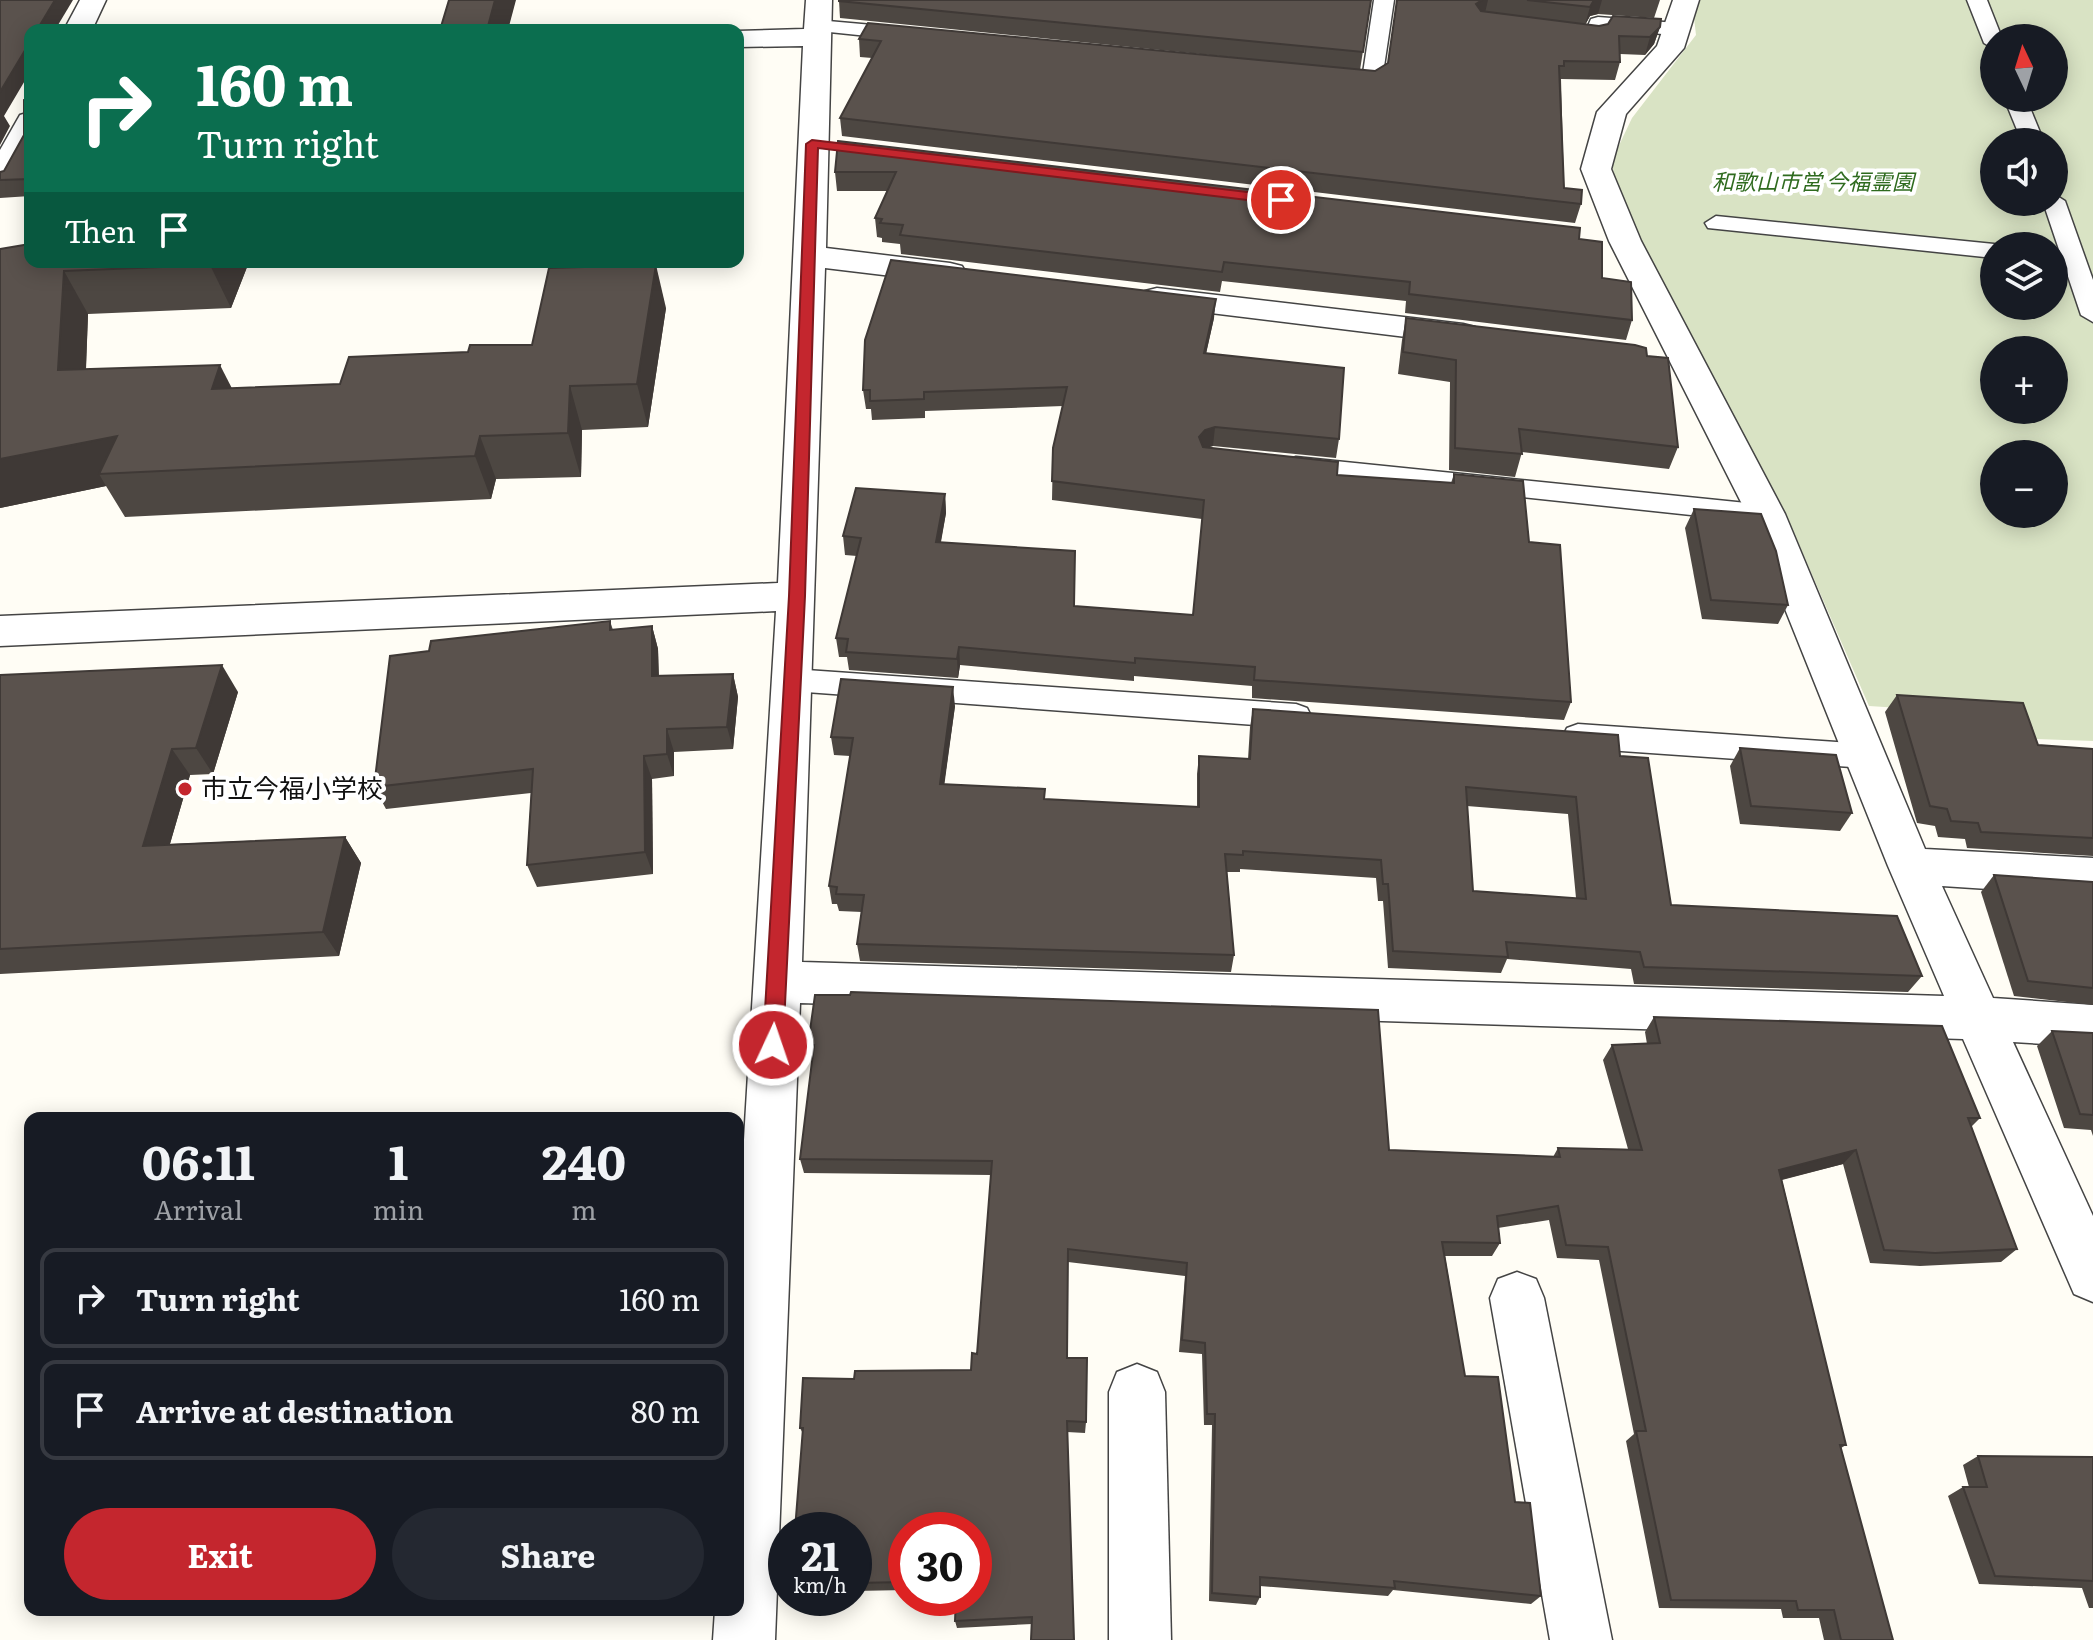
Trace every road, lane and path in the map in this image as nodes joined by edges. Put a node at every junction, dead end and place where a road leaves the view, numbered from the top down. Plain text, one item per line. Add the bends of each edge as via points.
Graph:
1 (93, 0) edge
2 (1384, 0) edge
3 (1686, 0) edge
4 (1977, 0) edge
5 (818, 21) edge
6 (81, 24) edge
7 (1986, 24) edge
8 (1548, 29) edge
9 (1677, 29) junction
10 (928, 37) edge
11 (744, 38) edge
12 (1324, 75) edge
13 (24, 111) edge
14 (0, 179) edge
15 (2059, 216) edge
16 (1716, 223) dead end
17 (1980, 250) edge
18 (810, 256) junction
19 (2074, 260) edge
20 (982, 277) edge
21 (1123, 294) edge
22 (2093, 315) edge
23 (1498, 338) edge
24 (1277, 464) edge
25 (1766, 514) junction
26 (797, 596) junction
27 (0, 631) edge
28 (792, 680) junction
29 (1329, 718) edge
30 (1551, 734) edge
31 (1866, 756) junction
32 (1910, 866) junction
33 (2093, 877) edge
34 (776, 982) junction
35 (1977, 1018) junction
36 (2093, 1026) edge
37 (2093, 1276) edge
38 (1517, 1298) dead end
39 (1137, 1392) dead end
40 (744, 1640) edge
41 (1140, 1640) edge
42 (1581, 1640) edge

1 - 6 street
2 - 12 lane via 1372,80
3 - 9 street
4 - 7 lane
5 - 10 lane
5 - 11 street
5 - 18 street via 828,146
8 - 9 lane via 1595,35 1598,23
9 - 25 street via 1670,48 1612,112 1596,169 1610,240 1670,359
13 - 14 street
15 - 19 lane
16 - 17 lane
18 - 20 street
18 - 26 street
19 - 22 lane
21 - 23 street
24 - 25 lane
25 - 31 street
26 - 27 street
26 - 28 street
28 - 29 lane
28 - 34 street
30 - 31 lane
31 - 32 street
32 - 33 street
32 - 35 street
34 - 35 street
34 - 40 street
35 - 36 street
35 - 37 street
38 - 42 street
39 - 41 street

